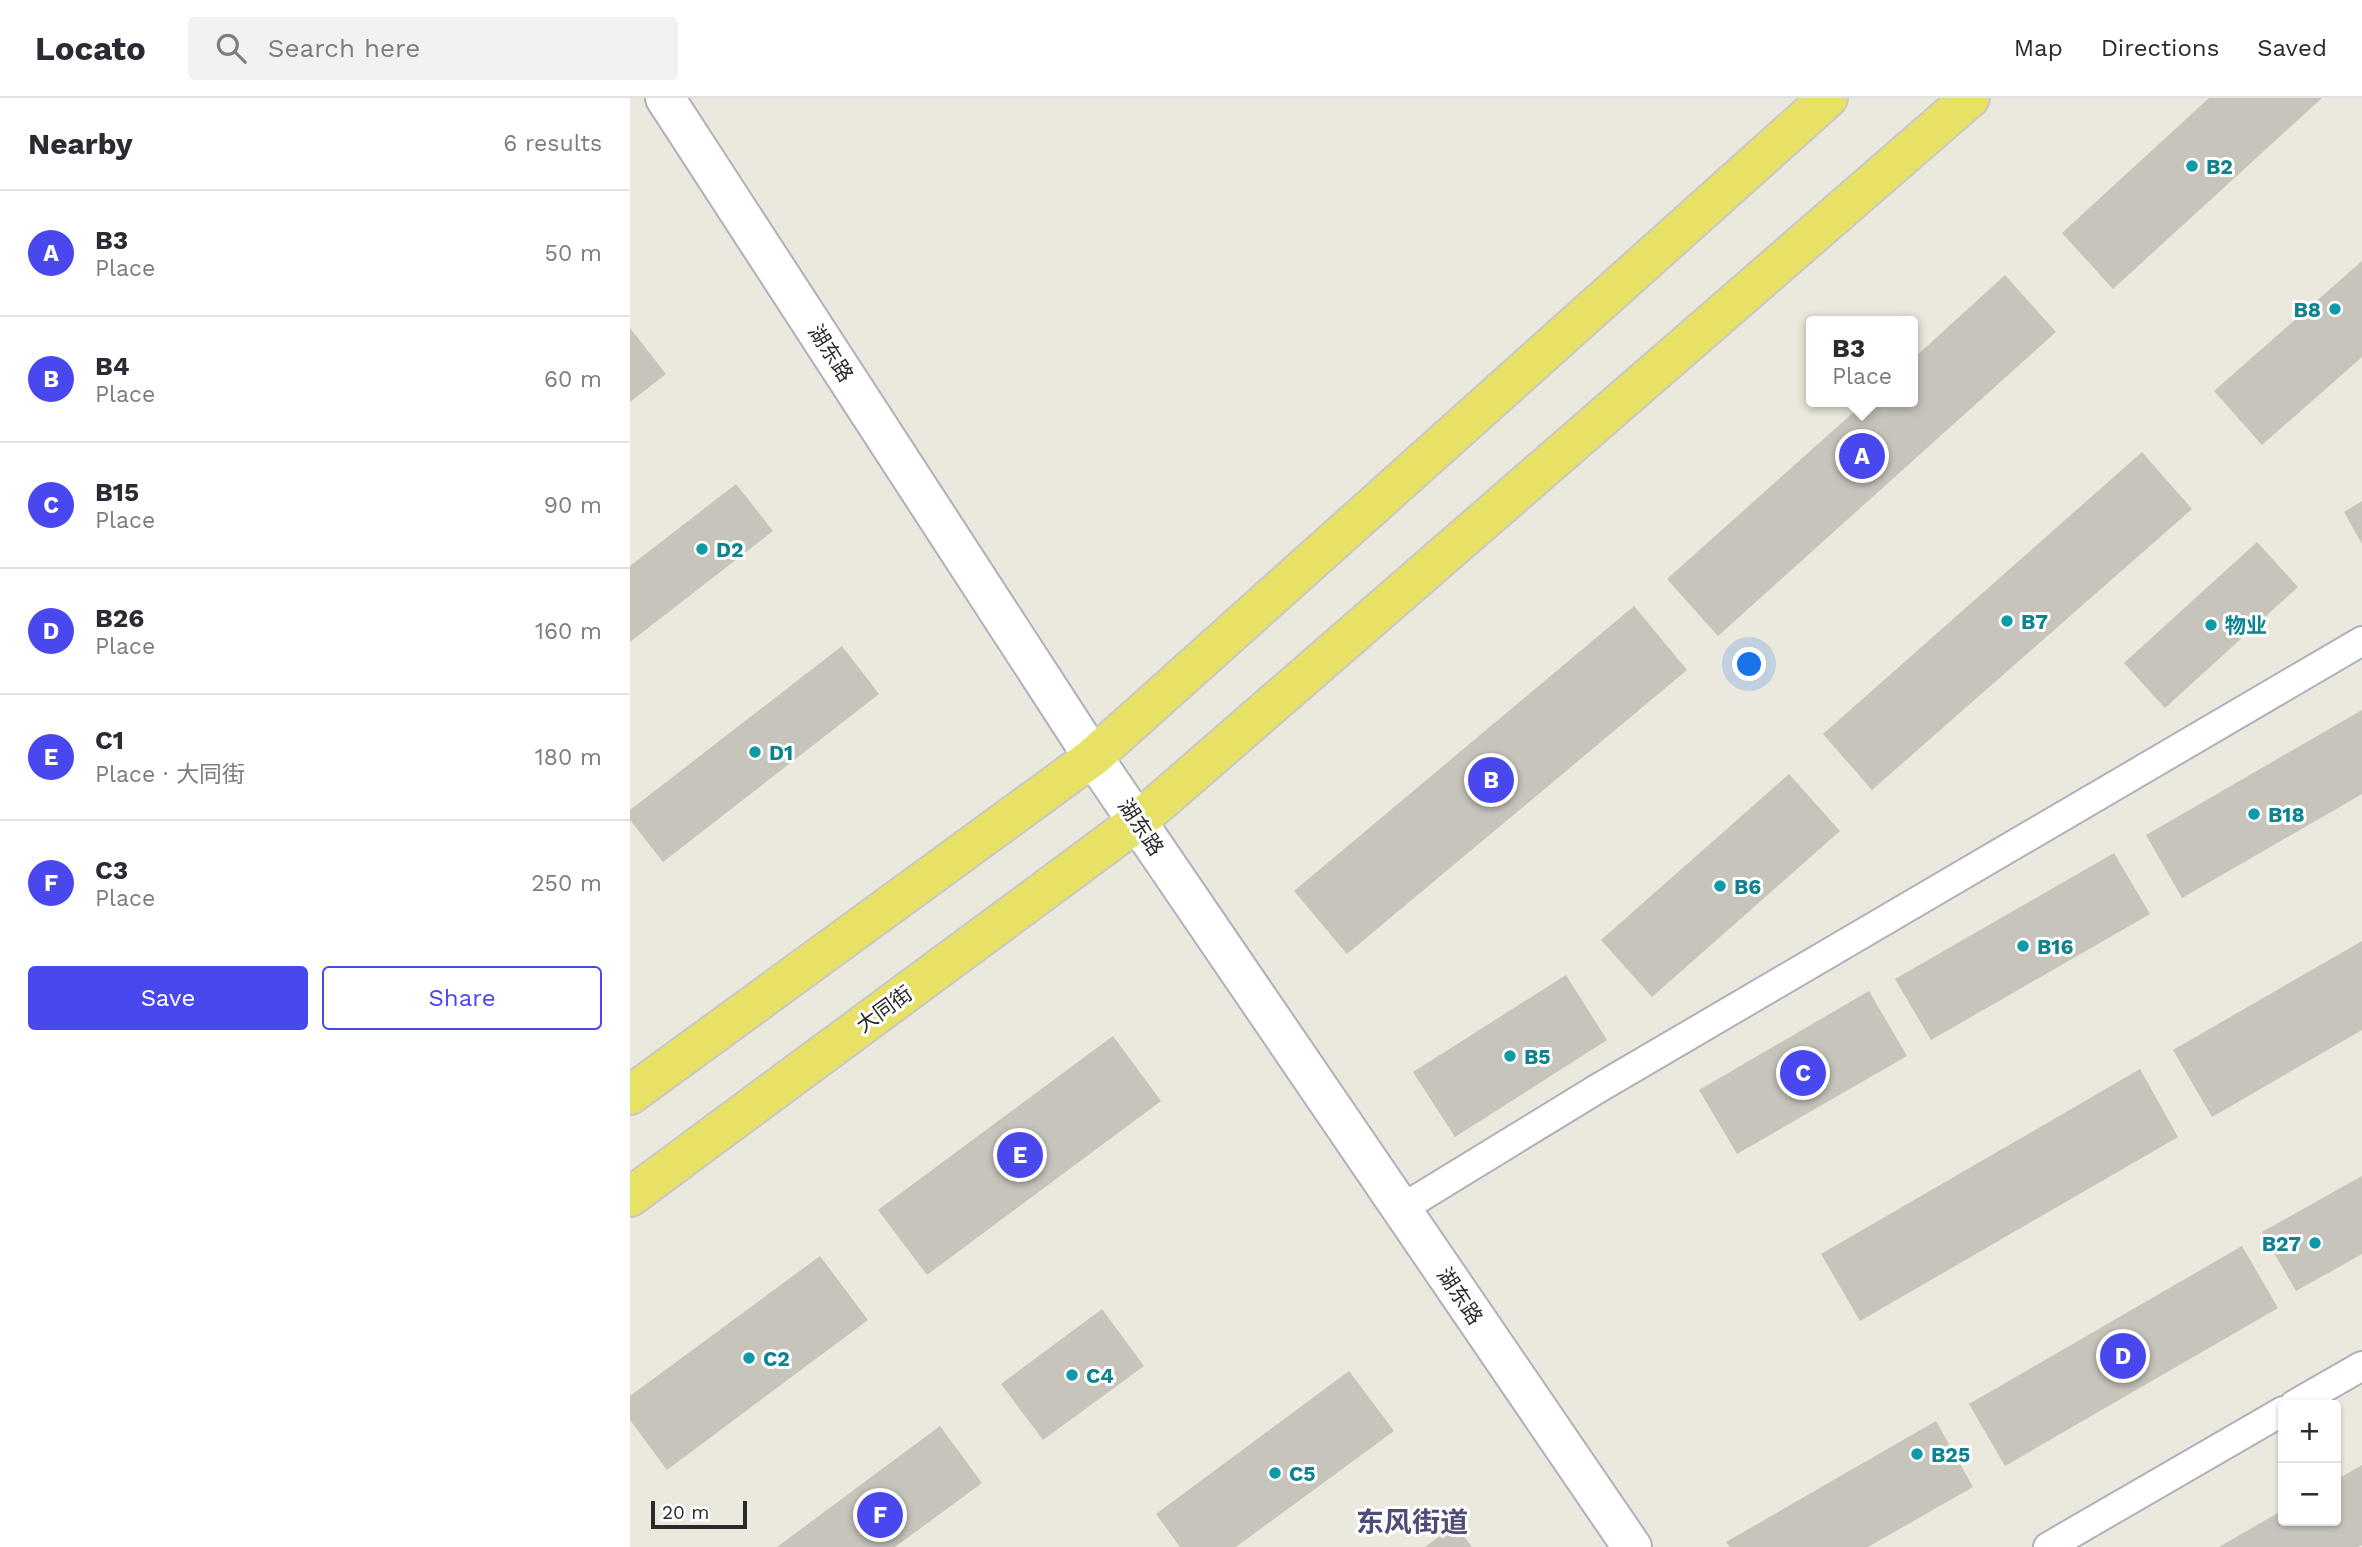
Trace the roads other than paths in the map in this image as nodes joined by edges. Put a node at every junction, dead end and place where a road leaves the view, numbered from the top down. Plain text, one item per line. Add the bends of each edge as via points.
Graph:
1 (665, 98) edge
2 (1828, 98) edge
3 (1970, 98) edge
4 (2362, 641) edge
5 (1093, 757) junction
6 (1137, 822) junction
7 (630, 1095) edge
8 (630, 1197) edge
9 (1401, 1209) junction
10 (2362, 1366) edge
11 (2303, 1400) edge
12 (2278, 1414) edge
13 (1632, 1547) edge
14 (2048, 1547) edge

1 - 5 street, 湖东路
2 - 5 main road
3 - 6 main road, 大同街
4 - 9 street via 1597,1089
5 - 6 street, 湖东路
5 - 7 main road
6 - 8 main road, 大同街
6 - 9 street, 湖东路
9 - 13 street, 湖东路
10 - 11 street
12 - 14 street

